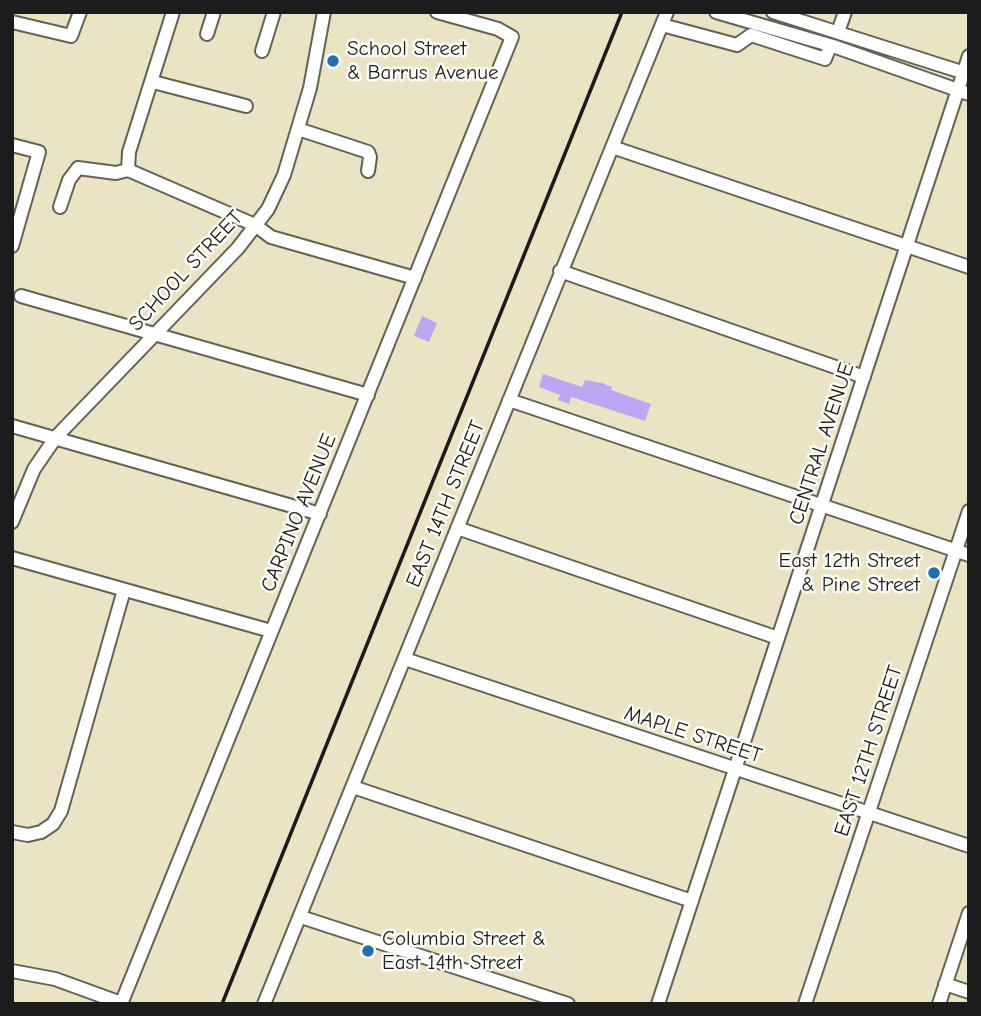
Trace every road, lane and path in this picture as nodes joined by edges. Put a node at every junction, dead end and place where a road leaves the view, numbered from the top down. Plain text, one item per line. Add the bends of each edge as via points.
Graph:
1 (80, 12) edge
2 (173, 12) edge
3 (214, 12) edge
4 (274, 12) edge
5 (324, 12) edge
6 (437, 12) edge
7 (716, 12) edge
8 (773, 12) edge
9 (845, 12) edge
10 (664, 18) edge
11 (12, 22) edge
12 (838, 32) junction
13 (207, 34) dead end
14 (830, 46) junction
15 (262, 51) dead end
16 (969, 56) edge
17 (966, 73) edge
18 (153, 82) junction
19 (963, 92) edge
20 (246, 106) dead end
21 (298, 129) junction
22 (12, 145) edge
23 (612, 147) junction
24 (128, 170) junction
25 (368, 171) dead end
26 (60, 207) dead end
27 (255, 225) junction
28 (12, 246) edge
29 (907, 246) junction
30 (969, 267) edge
31 (560, 271) junction
32 (415, 278) junction
33 (21, 296) dead end
34 (154, 333) junction
35 (864, 377) junction
36 (368, 395) junction
37 (509, 400) junction
38 (12, 426) edge
39 (56, 437) junction
40 (822, 505) junction
41 (969, 511) edge
42 (320, 514) junction
43 (12, 522) edge
44 (457, 528) junction
45 (962, 553) edge
46 (12, 558) edge
47 (124, 590) junction
48 (271, 631) junction
49 (778, 638) junction
50 (405, 660) junction
51 (735, 769) junction
52 (353, 787) junction
53 (868, 813) junction
54 (12, 832) edge
55 (969, 846) edge
56 (692, 901) junction
57 (969, 913) edge
58 (301, 916) junction
59 (12, 971) edge
60 (945, 984) junction
61 (969, 992) edge
62 (121, 1004) edge
63 (264, 1004) edge
64 (568, 1004) edge
65 (657, 1004) edge
66 (805, 1004) edge
67 (939, 1004) edge

1 - 11 street via 71,36
2 - 18 street
3 - 13 street
4 - 15 street
5 - 21 street, SCHOOL STREET
6 - 32 street, CARPINO AVENUE via 512,37
7 - 14 street
8 - 12 street
9 - 12 street
10 - 14 street via 737,45 751,35 825,59
10 - 23 street, EAST 14TH STREET
12 - 17 street
14 - 19 street
16 - 17 street, CENTRAL AVENUE
17 - 19 street, CENTRAL AVENUE
18 - 20 street
18 - 24 street
19 - 29 street, CENTRAL AVENUE
21 - 25 street via 368,152
21 - 27 street, SCHOOL STREET via 284,175
22 - 28 street via 39,152
23 - 29 street
23 - 31 street, EAST 14TH STREET
24 - 26 street via 78,168
24 - 27 street
27 - 32 street via 271,237
27 - 34 street, SCHOOL STREET
29 - 30 street
29 - 35 street, CENTRAL AVENUE
31 - 35 street
31 - 37 street, EAST 14TH STREET
32 - 36 street, CARPINO AVENUE
33 - 34 street
34 - 36 street
34 - 39 street, SCHOOL STREET
35 - 40 street, CENTRAL AVENUE
36 - 42 street, CARPINO AVENUE
37 - 40 street
37 - 44 street, EAST 14TH STREET
38 - 39 street
39 - 42 street
39 - 43 street, SCHOOL STREET via 34,469
40 - 45 street
40 - 49 street, CENTRAL AVENUE
41 - 45 street, EAST 12TH STREET
42 - 48 street, CARPINO AVENUE
44 - 49 street
44 - 50 street, EAST 14TH STREET
45 - 53 street, EAST 12TH STREET
46 - 47 street
47 - 48 street
47 - 54 street via 61,811 41,832
48 - 62 street, CARPINO AVENUE
49 - 51 street, CENTRAL AVENUE
50 - 51 street, MAPLE STREET
50 - 52 street, EAST 14TH STREET
51 - 53 street, MAPLE STREET
51 - 56 street, CENTRAL AVENUE
52 - 56 street
52 - 58 street, EAST 14TH STREET
53 - 55 street, MAPLE STREET
53 - 66 street, EAST 12TH STREET
56 - 65 street, CENTRAL AVENUE
57 - 60 street
58 - 63 street, EAST 14TH STREET
58 - 64 street
59 - 62 street via 65,982
60 - 61 street
60 - 67 street

